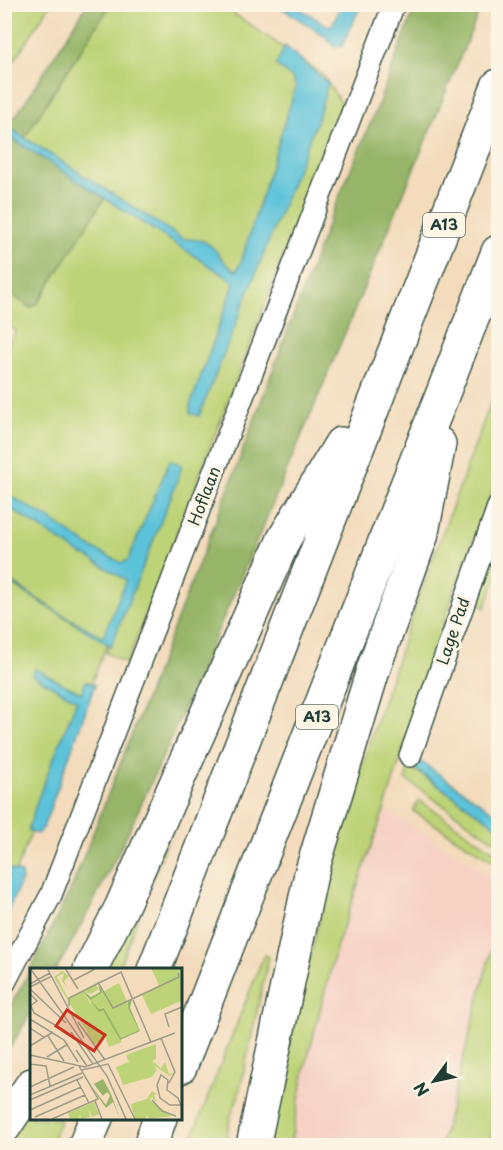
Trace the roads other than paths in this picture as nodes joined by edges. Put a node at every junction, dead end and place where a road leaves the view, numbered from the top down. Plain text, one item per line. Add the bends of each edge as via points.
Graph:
1 (394, 4) edge
2 (498, 86) edge
3 (498, 252) edge
4 (389, 365) junction
5 (453, 366) junction
6 (498, 507) edge
7 (410, 756) dead end
8 (91, 968) edge
9 (155, 968) edge
10 (4, 984) edge
11 (182, 1062) edge
12 (30, 1088) edge
13 (96, 1120) edge
14 (160, 1120) edge
15 (4, 1127) edge
16 (85, 1146) edge
17 (150, 1146) edge
18 (253, 1146) edge

1 - 10 street, Hoflaan via 51,895
2 - 4 highway, A13
3 - 5 highway, A13
4 - 8 highway, A13 via 285,539
4 - 9 highway, A13
5 - 11 highway, A13
5 - 18 highway, A13 via 421,537 375,667 311,874
6 - 7 street, Lage Pad
12 - 15 highway
13 - 16 highway
14 - 17 highway

